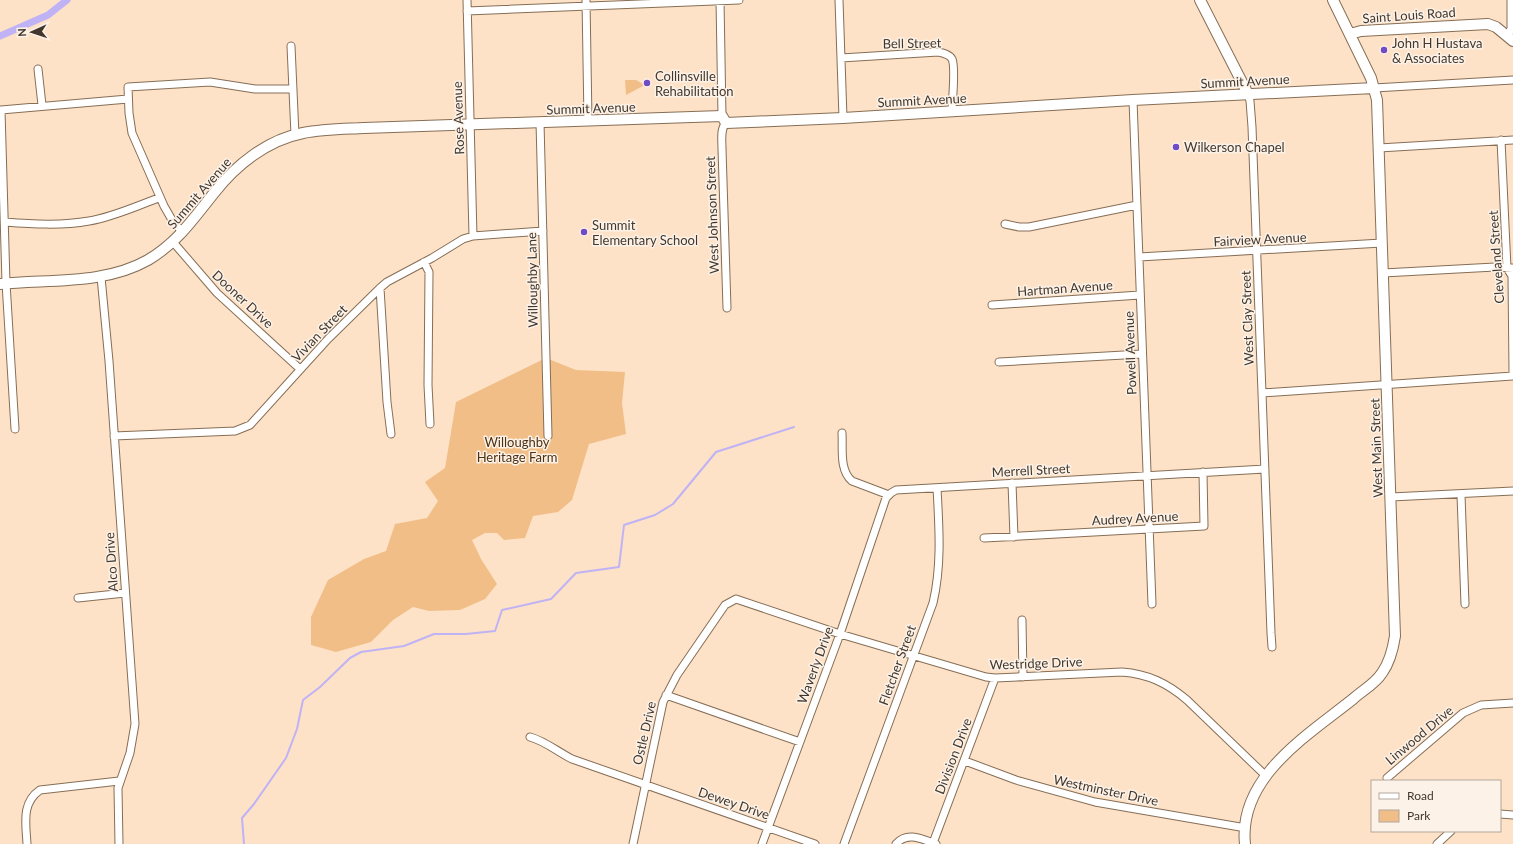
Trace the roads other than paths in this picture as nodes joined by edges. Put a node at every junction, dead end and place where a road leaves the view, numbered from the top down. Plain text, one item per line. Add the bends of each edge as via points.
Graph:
1 (467, 0) edge
2 (739, 0) edge
3 (839, 0) edge
4 (1200, 0) edge
5 (1333, 0) edge
6 (1511, 0) edge
7 (720, 1) edge
8 (586, 3) edge
9 (467, 11) junction
10 (1350, 34) junction
11 (1511, 39) edge
12 (291, 46) dead end
13 (841, 58) junction
14 (38, 68) dead end
15 (1513, 80) edge
16 (1374, 88) junction
17 (292, 89) junction
18 (1248, 94) junction
19 (128, 99) junction
20 (1133, 100) junction
21 (42, 105) junction
22 (952, 111) junction
23 (843, 118) junction
24 (724, 120) junction
25 (588, 121) junction
26 (540, 122) junction
27 (470, 125) junction
28 (295, 135) junction
29 (1501, 140) junction
30 (1513, 140) edge
31 (1379, 148) junction
32 (159, 198) junction
33 (1136, 205) junction
34 (5, 222) junction
35 (1005, 224) dead end
36 (543, 231) junction
37 (183, 233) junction
38 (473, 236) junction
39 (173, 242) junction
40 (1382, 243) junction
41 (1257, 251) junction
42 (1139, 257) junction
43 (424, 262) junction
44 (1510, 268) edge
45 (1383, 273) junction
46 (101, 277) junction
47 (3, 284) edge
48 (380, 288) junction
49 (1140, 295) junction
50 (992, 305) dead end
51 (727, 308) dead end
52 (1142, 354) junction
53 (999, 362) dead end
54 (300, 369) junction
55 (1513, 372) edge
56 (1513, 376) edge
57 (1387, 386) junction
58 (1262, 393) junction
59 (430, 424) dead end
60 (15, 429) dead end
61 (842, 433) dead end
62 (391, 434) dead end
63 (114, 436) junction
64 (548, 436) dead end
65 (1264, 469) junction
66 (1202, 472) junction
67 (1147, 475) junction
68 (1012, 483) junction
69 (938, 488) junction
70 (1513, 491) edge
71 (889, 495) junction
72 (1461, 495) junction
73 (1391, 497) junction
74 (1149, 529) junction
75 (1014, 537) junction
76 (984, 538) dead end
77 (125, 593) junction
78 (78, 598) dead end
79 (733, 600) joint
80 (1152, 604) dead end
81 (1465, 604) dead end
82 (1022, 620) dead end
83 (840, 634) junction
84 (1272, 647) dead end
85 (914, 656) junction
86 (1023, 677) junction
87 (995, 678) junction
88 (666, 695) junction
89 (1513, 703) edge
90 (530, 737) dead end
91 (800, 742) junction
92 (965, 761) junction
93 (1266, 776) junction
94 (1387, 778) dead end
95 (119, 781) junction
96 (645, 784) junction
97 (1501, 814) edge
98 (1513, 814) edge
99 (768, 827) junction
100 (1450, 832) edge
101 (1245, 838) edge
102 (934, 843) edge
103 (27, 844) edge
104 (119, 844) edge
105 (633, 844) edge
106 (762, 844) edge
107 (815, 844) edge
108 (844, 844) edge
109 (896, 844) edge
110 (1437, 844) edge

1 - 9 street, Rose Avenue
2 - 7 street
3 - 13 street
4 - 18 street, West Clay Street
5 - 10 street, West Main Street
6 - 11 street
7 - 8 street
7 - 24 street, West Johnson Street
8 - 9 street
8 - 25 street
9 - 27 street, Rose Avenue
10 - 11 street, Saint Louis Road via 1362,31 1488,24
10 - 16 street, West Main Street
12 - 17 street
13 - 22 street, Bell Street via 938,52 946,54 952,59 954,70
13 - 23 street
14 - 21 street
15 - 16 street
16 - 18 street, Summit Avenue
16 - 31 street, West Main Street
17 - 19 street via 254,89 210,82 128,87
17 - 28 street
18 - 20 street, Summit Avenue
18 - 41 street, West Clay Street via 1252,127
19 - 21 street
19 - 32 street via 132,134
20 - 22 street, Summit Avenue
20 - 33 street, Powell Avenue
21 - 34 street via 1,110
22 - 23 street, Summit Avenue
23 - 24 street, Summit Avenue
24 - 25 street, Summit Avenue
24 - 51 street, West Johnson Street via 722,149
25 - 26 street, Summit Avenue
26 - 27 street, Summit Avenue
26 - 36 street, Willoughby Lane
27 - 28 street, Summit Avenue via 364,128
27 - 38 street, Rose Avenue
28 - 37 street, Summit Avenue via 267,147 245,162 215,192
29 - 30 street
29 - 31 street
29 - 44 street, Cleveland Street
31 - 40 street, West Main Street
32 - 34 street via 88,222
32 - 37 street
33 - 35 street via 1029,227
33 - 42 street, Powell Avenue
34 - 47 street
36 - 38 street, Vivian Street
36 - 64 street, Willoughby Lane
37 - 39 street, Summit Avenue
38 - 43 street, Vivian Street via 463,239
39 - 46 street, Summit Avenue via 148,260
39 - 54 street, Dooner Drive via 207,283
40 - 41 street, Fairview Avenue
40 - 45 street, West Main Street
41 - 42 street, Fairview Avenue
41 - 58 street, West Clay Street
42 - 49 street, Powell Avenue
43 - 48 street, Vivian Street
43 - 59 street via 429,272
44 - 45 street
44 - 55 street, Cleveland Street
45 - 57 street, West Main Street
46 - 47 street, Summit Avenue
46 - 63 street, Alco Drive
47 - 60 street
48 - 54 street, Vivian Street
48 - 62 street
49 - 50 street, Hartman Avenue
49 - 52 street, Powell Avenue
52 - 53 street
52 - 67 street, Powell Avenue
54 - 63 street, Vivian Street via 250,425 243,429
56 - 57 street
57 - 58 street
57 - 73 street, West Main Street
58 - 65 street, West Clay Street
61 - 71 street via 844,469 848,477 852,481
63 - 77 street, Alco Drive
65 - 66 street, Merrell Street
65 - 84 street, West Clay Street
66 - 67 street, Merrell Street
66 - 74 street, Audrey Avenue via 1204,526
67 - 68 street, Merrell Street
67 - 74 street, Powell Avenue
68 - 69 street, Merrell Street
68 - 75 street
69 - 71 street, Merrell Street via 896,490
69 - 85 street, Fletcher Street via 939,572 933,603
70 - 72 street
71 - 83 street, Waverly Drive
72 - 73 street
72 - 81 street
73 - 93 street, West Main Street via 1395,636 1387,666 1376,681 1289,749
74 - 75 street, Audrey Avenue
74 - 80 street, Powell Avenue
75 - 76 street, Audrey Avenue
77 - 78 street
77 - 95 street, Alco Drive via 136,724 130,753
79 - 83 street, Westridge Drive via 753,604
79 - 88 street, Ostle Drive via 725,605
82 - 86 street
83 - 85 street, Westridge Drive
83 - 91 street, Waverly Drive
85 - 87 street, Westridge Drive via 980,676
85 - 108 street, Fletcher Street
86 - 87 street, Westridge Drive
86 - 93 street, Westridge Drive via 1122,672 1154,678 1187,700
87 - 92 street, Division Drive
88 - 91 street
88 - 96 street, Ostle Drive via 658,719
89 - 94 street, Linwood Drive via 1481,705 1463,713
90 - 96 street, Dewey Drive via 572,759
91 - 99 street, Waverly Drive
92 - 101 street, Westminster Drive via 1016,780 1095,802
92 - 102 street, Division Drive
93 - 101 street, West Main Street via 1253,800
95 - 103 street via 40,790 30,799 26,810
95 - 104 street, Alco Drive
96 - 99 street, Dewey Drive
96 - 105 street, Ostle Drive
97 - 98 street
99 - 106 street, Waverly Drive
99 - 107 street, Dewey Drive
100 - 110 street
102 - 109 street via 908,836

